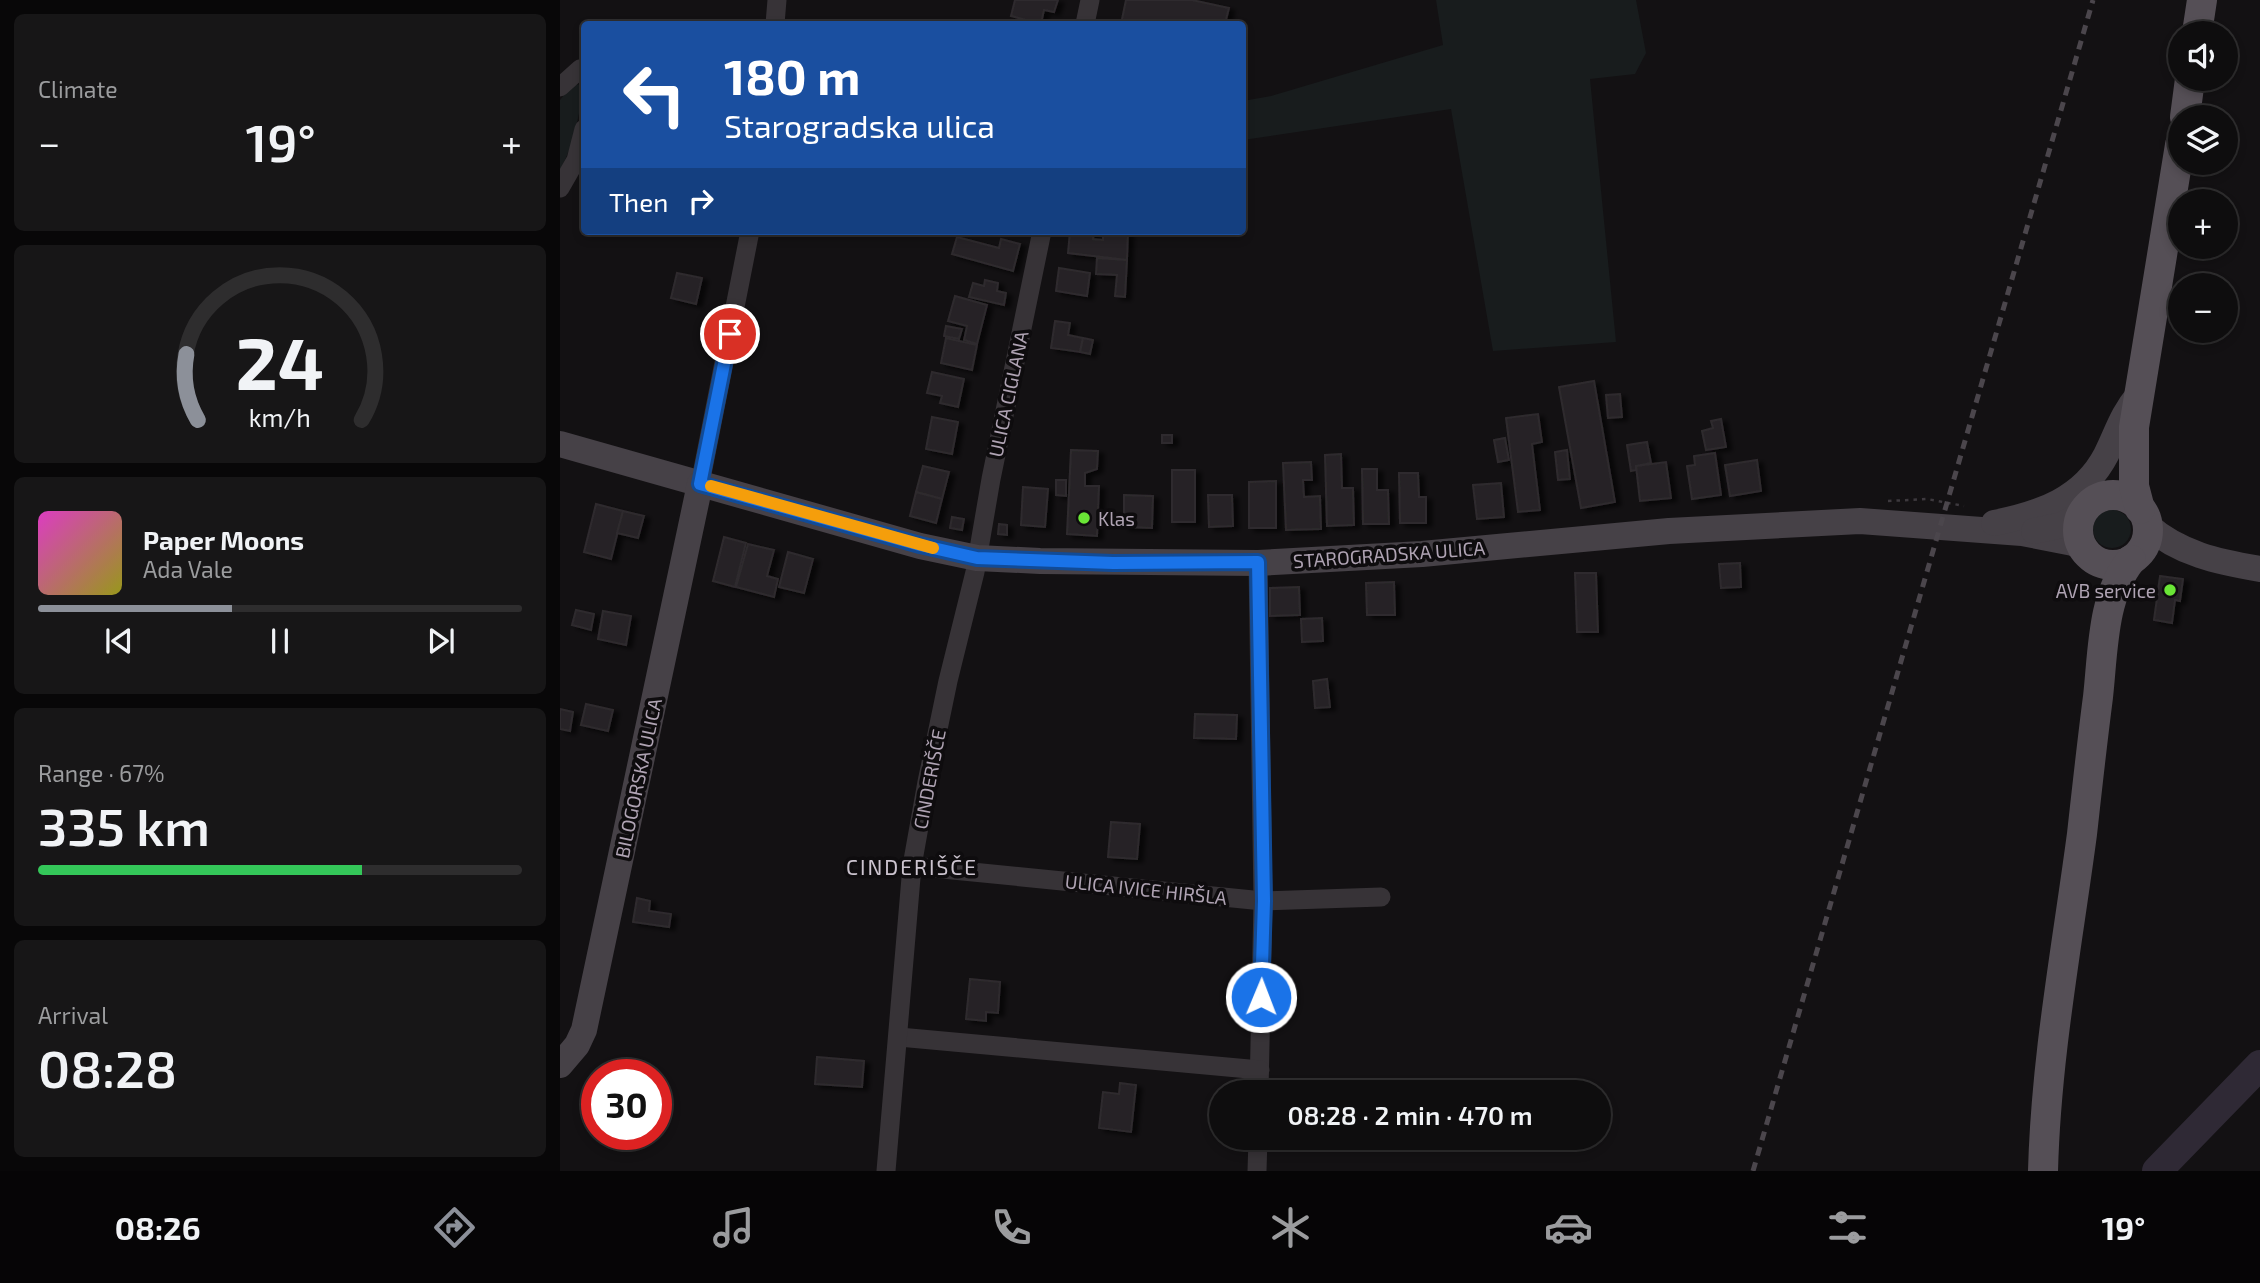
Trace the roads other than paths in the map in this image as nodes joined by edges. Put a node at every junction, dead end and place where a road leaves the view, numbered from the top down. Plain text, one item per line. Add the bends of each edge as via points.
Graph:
1 (777, 0) edge
2 (1090, 0) edge
3 (2202, 0) edge
4 (775, 21) edge
5 (1086, 21) edge
6 (2199, 21) edge
7 (581, 70) edge
8 (560, 87) edge
9 (581, 141) edge
10 (2175, 175) edge
11 (560, 188) edge
12 (749, 235) edge
13 (1041, 235) edge
14 (2140, 393) junction
15 (2134, 427) junction
16 (560, 444) edge
17 (700, 484) junction
18 (2091, 506) junction
19 (2144, 517) junction
20 (1973, 518) junction
21 (2022, 533) junction
22 (2090, 554) junction
23 (2204, 557) junction
24 (977, 558) junction
25 (2133, 558) junction
26 (1258, 562) junction
27 (2260, 569) edge
28 (2107, 619) junction
29 (912, 866) junction
30 (1381, 897) dead end
31 (1264, 901) junction
32 (899, 1037) junction
33 (560, 1065) edge
34 (1259, 1070) junction
35 (1259, 1080) edge
36 (1258, 1150) edge
37 (886, 1171) edge
38 (1257, 1171) edge
39 (2043, 1171) edge

1 - 4 street
2 - 5 street
3 - 6 main road
7 - 8 street
9 - 11 street
10 - 14 main road
12 - 17 street
13 - 24 street, ULICA CIGLANA
14 - 15 main road
14 - 20 main road via 2125,410 2104,459 2075,493 2027,515
15 - 18 main road via 2109,486
15 - 19 main road via 2134,486
16 - 17 main road, STAROGRADSKA ULICA
17 - 24 main road, STAROGRADSKA ULICA
17 - 33 main road, BILOGORSKA ULICA via 584,1030
18 - 19 main road via 2112,495 2123,496
18 - 21 main road, STAROGRADSKA ULICA via 2062,525
18 - 22 main road via 2078,525
19 - 23 main road via 2171,544
19 - 25 main road via 2143,547
20 - 21 main road, STAROGRADSKA ULICA
20 - 26 main road, STAROGRADSKA ULICA via 1669,531 1422,554
21 - 22 main road, STAROGRADSKA ULICA via 2064,541
22 - 25 main road via 2108,565
22 - 28 main road via 2104,588
23 - 25 main road via 2160,552
23 - 27 main road
24 - 26 main road, STAROGRADSKA ULICA
24 - 29 street, CINDERIŠČE
25 - 28 main road via 2118,578
26 - 31 street
28 - 39 main road via 2053,1034
29 - 31 street, ULICA IVICE HIRŠLA
29 - 32 street, CINDERIŠČE
30 - 31 street, ULICA IVICE HIRŠLA
31 - 34 street
32 - 34 street
32 - 37 street, CINDERIŠČE
34 - 35 street
36 - 38 street

